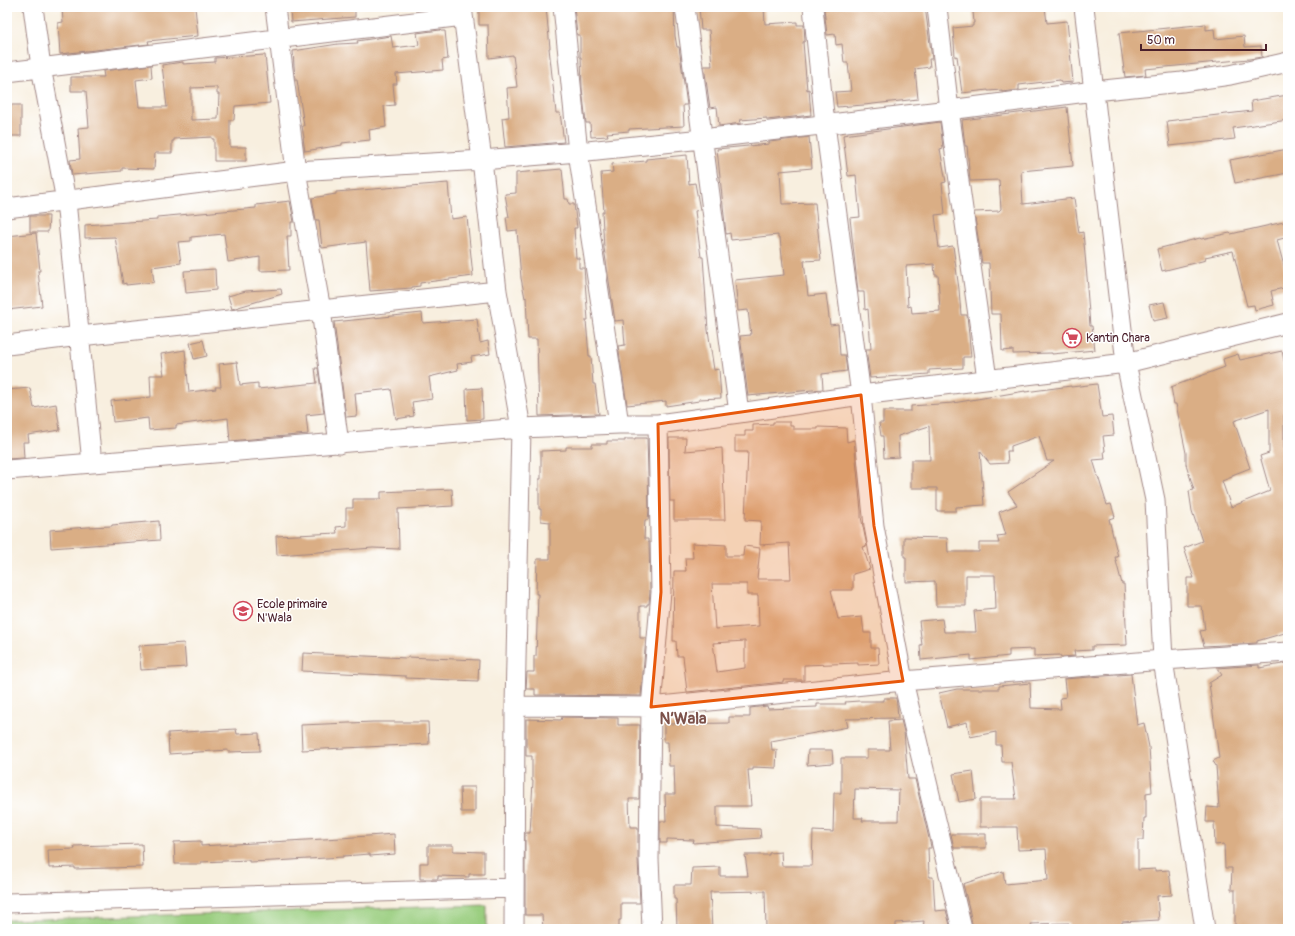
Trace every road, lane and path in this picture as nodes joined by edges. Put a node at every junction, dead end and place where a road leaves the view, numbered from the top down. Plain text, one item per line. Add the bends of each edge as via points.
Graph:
1 (33, 7) edge
2 (275, 7) edge
3 (563, 7) edge
4 (685, 7) edge
5 (813, 7) edge
6 (937, 7) edge
7 (1084, 7) edge
8 (462, 12) edge
9 (280, 40) junction
10 (1288, 62) edge
11 (40, 67) junction
12 (7, 72) edge
13 (1094, 91) junction
14 (949, 110) junction
15 (825, 124) junction
16 (702, 139) junction
17 (578, 152) junction
18 (482, 160) junction
19 (296, 171) junction
20 (66, 201) junction
21 (7, 208) edge
22 (497, 291) junction
23 (321, 310) junction
24 (1288, 323) edge
25 (80, 336) junction
26 (7, 345) edge
27 (1126, 363) junction
28 (987, 379) junction
29 (861, 395) junction
30 (739, 414) junction
31 (620, 424) junction
32 (658, 424) junction
33 (521, 428) junction
34 (339, 444) junction
35 (92, 463) junction
36 (7, 470) edge
37 (1288, 652) edge
38 (1163, 660) junction
39 (903, 681) junction
40 (515, 706) junction
41 (651, 707) junction
42 (514, 888) junction
43 (7, 903) edge
44 (514, 929) edge
45 (652, 929) edge
46 (962, 929) edge
47 (1205, 929) edge

1 - 11 street
2 - 9 street
3 - 17 street
4 - 16 street
5 - 15 street
6 - 14 street
7 - 13 street
8 - 9 street
8 - 18 street
9 - 11 street
9 - 19 street
10 - 13 street via 1230,75
11 - 12 street
11 - 20 street
13 - 14 street
13 - 27 street
14 - 15 street
14 - 28 street
15 - 16 street
15 - 29 street
16 - 17 street
16 - 30 street
17 - 18 street
17 - 31 street
18 - 19 street
18 - 22 street
19 - 20 street
19 - 23 street
20 - 21 street
20 - 25 street
22 - 23 street
22 - 33 street
23 - 25 street
23 - 34 street
24 - 27 street
25 - 26 street
25 - 35 street
27 - 28 street
27 - 38 street via 1155,500
28 - 29 street
29 - 30 street
29 - 39 street via 874,526
30 - 32 street
31 - 32 street
31 - 33 street
32 - 41 street via 661,592
33 - 34 street
33 - 40 street
34 - 35 street
35 - 36 street
37 - 38 street
38 - 39 street
38 - 47 street
39 - 41 street
39 - 46 street
40 - 41 street
40 - 42 street
41 - 45 street via 649,859
42 - 43 street
42 - 44 street

